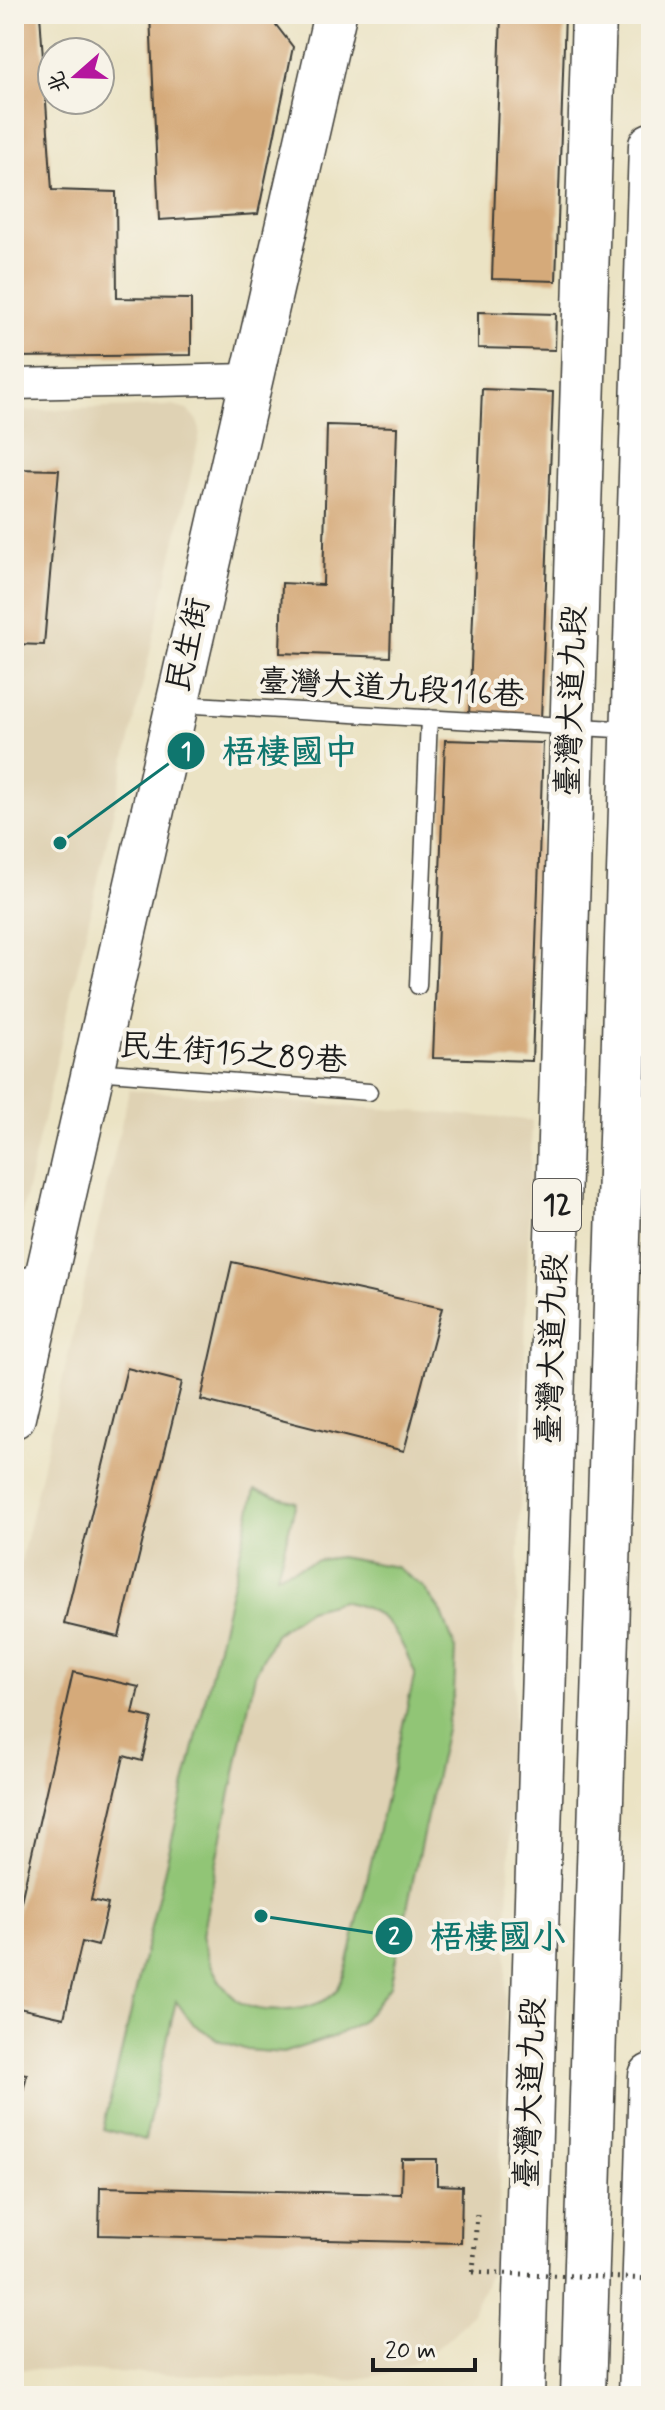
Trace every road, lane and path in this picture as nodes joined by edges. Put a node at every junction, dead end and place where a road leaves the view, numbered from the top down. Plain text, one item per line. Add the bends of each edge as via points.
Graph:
1 (335, 14) edge
2 (594, 14) edge
3 (651, 145) edge
4 (251, 379) junction
5 (14, 384) edge
6 (175, 704) junction
7 (429, 718) junction
8 (571, 728) junction
9 (642, 730) edge
10 (418, 986) dead end
11 (93, 1071) junction
12 (369, 1092) dead end
13 (30, 1276) edge
14 (14, 1417) edge
15 (651, 2076) edge
16 (477, 2214) dead end
17 (651, 2279) edge
18 (522, 2396) edge
19 (583, 2396) edge
20 (641, 2396) edge

1 - 4 street, 民生街
2 - 8 main road, 臺灣大道九段 / 12
3 - 9 main road, 臺灣大道九段 / 12
4 - 5 street
4 - 6 street, 民生街
6 - 7 lane, 臺灣大道九段116巷
6 - 11 street, 民生街
7 - 8 lane, 臺灣大道九段116巷
7 - 10 lane
8 - 9 lane, 臺灣大道九段116巷
8 - 18 main road, 臺灣大道九段 / 12
9 - 19 main road, 臺灣大道九段 / 12
11 - 12 lane, 民生街15之89巷
11 - 13 street, 民生街
13 - 14 street, 民生街
15 - 20 main road
16 - 17 path, bridge via 473,2272

